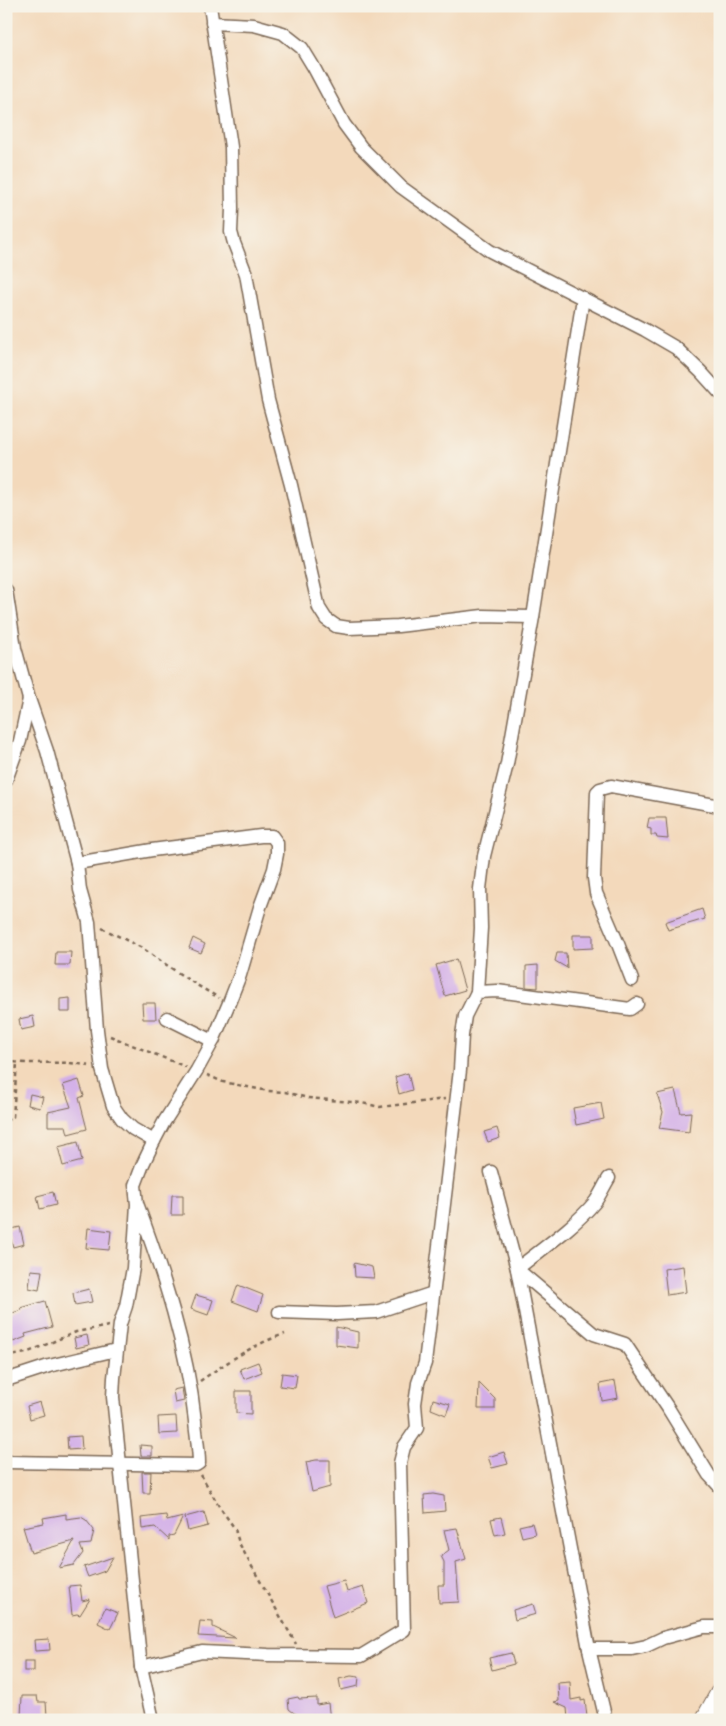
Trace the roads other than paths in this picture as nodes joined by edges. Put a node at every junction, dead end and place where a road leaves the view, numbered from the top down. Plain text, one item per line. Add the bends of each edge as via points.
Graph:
1 (210, 6) edge
2 (212, 23) junction
3 (583, 298) junction
4 (720, 393) edge
5 (6, 590) edge
6 (533, 617) junction
7 (29, 699) junction
8 (6, 780) edge
9 (720, 806) edge
10 (77, 863) junction
11 (632, 980) dead end
12 (477, 992) junction
13 (637, 1004) dead end
14 (167, 1018) dead end
15 (212, 1041) junction
16 (154, 1142) junction
17 (491, 1172) dead end
18 (609, 1178) dead end
19 (137, 1204) junction
20 (517, 1268) junction
21 (433, 1293) junction
22 (279, 1312) dead end
23 (116, 1350) junction
24 (6, 1380) edge
25 (6, 1462) edge
26 (120, 1463) junction
27 (720, 1487) edge
28 (720, 1627) edge
29 (589, 1649) junction
30 (141, 1667) junction
31 (720, 1693) edge
32 (152, 1720) edge
33 (606, 1720) edge
34 (705, 1720) edge

1 - 2 street
2 - 3 street via 254,24 283,33 302,48 344,124 361,147 401,187 490,251
2 - 6 street via 231,147 231,232 246,274 268,400 319,608 336,626 349,628 483,616
3 - 4 street via 676,348
3 - 6 street
5 - 7 street via 15,648
6 - 12 street via 507,764 484,856
7 - 8 street via 20,741
7 - 10 street via 47,751
9 - 11 street via 611,786 598,792 596,893
10 - 15 street via 173,847 272,836 277,844 274,869 240,976
10 - 16 street via 89,922 102,1069 113,1106 122,1119
12 - 13 street via 496,991 630,1009
12 - 21 street via 465,1016 462,1035
14 - 15 street
15 - 16 street
16 - 19 street via 135,1185
17 - 20 street
18 - 20 street via 580,1217
19 - 23 street via 129,1293
19 - 26 street via 176,1320 191,1388 199,1463
20 - 27 street via 594,1334 626,1344 709,1475
20 - 29 street
21 - 22 street via 376,1312
21 - 30 street via 425,1363 415,1404 417,1428 404,1447 400,1463 404,1630 361,1656 202,1652
23 - 24 street
23 - 26 street via 113,1397
25 - 26 street
26 - 30 street
28 - 29 street via 704,1627 632,1649
29 - 33 street
30 - 32 street
31 - 34 main road

